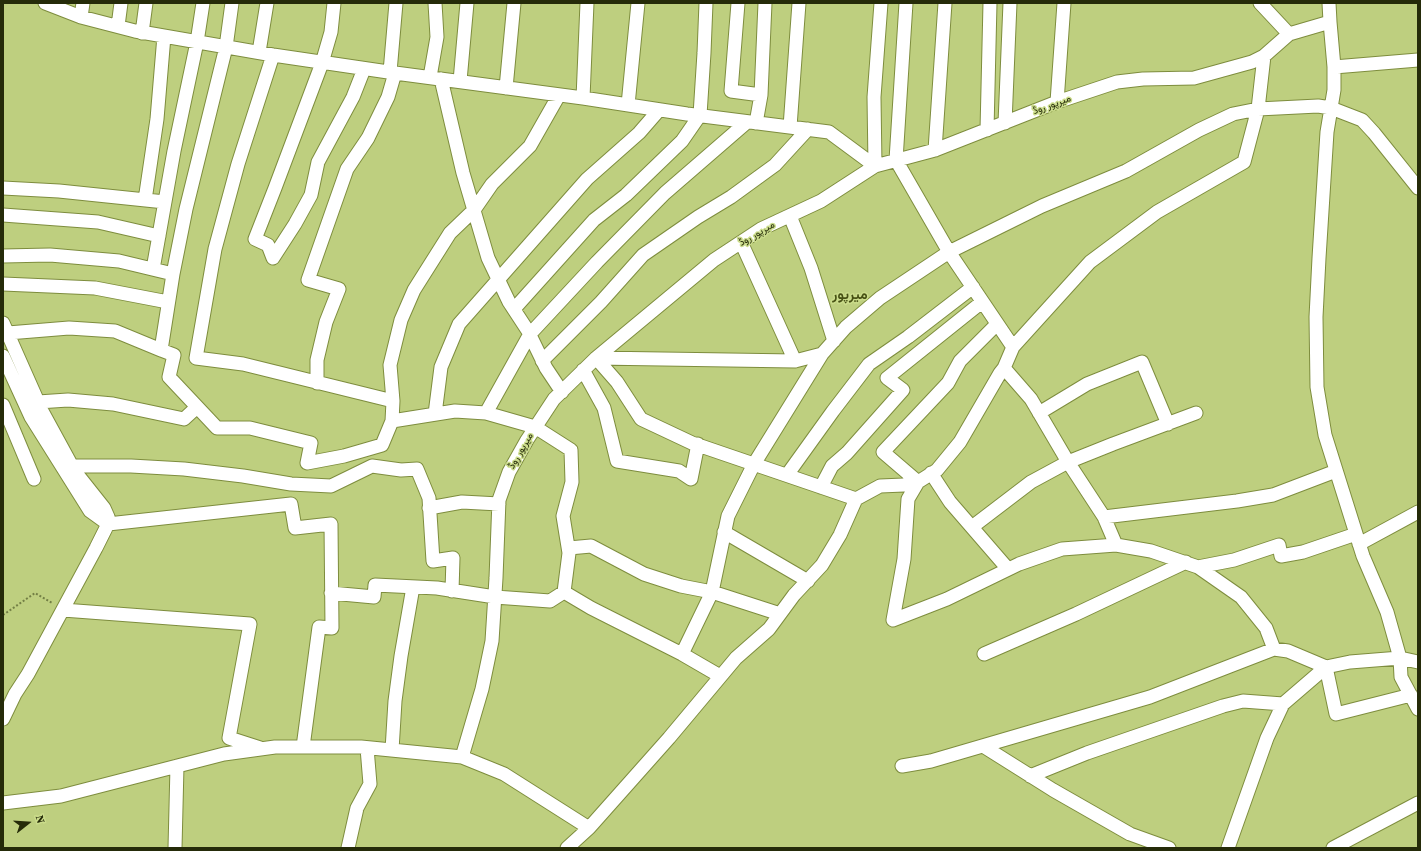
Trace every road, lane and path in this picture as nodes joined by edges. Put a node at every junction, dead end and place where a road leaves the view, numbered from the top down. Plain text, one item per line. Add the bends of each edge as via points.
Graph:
1 (45, 3) edge
2 (83, 3) edge
3 (121, 3) edge
4 (146, 3) edge
5 (203, 3) edge
6 (232, 3) edge
7 (267, 3) edge
8 (334, 3) edge
9 (396, 3) edge
10 (435, 3) edge
11 (467, 3) edge
12 (514, 3) edge
13 (587, 3) edge
14 (638, 3) edge
15 (706, 3) edge
16 (738, 3) edge
17 (765, 3) edge
18 (799, 3) edge
19 (881, 3) edge
20 (906, 3) edge
21 (945, 3) edge
22 (990, 3) edge
23 (1010, 3) edge
24 (1064, 3) edge
25 (1260, 3) edge
26 (1329, 3) edge
27 (81, 17) junction
28 (1330, 22) junction
29 (118, 26) junction
30 (142, 32) junction
31 (1289, 34) junction
32 (164, 36) junction
33 (197, 42) junction
34 (226, 47) junction
35 (259, 52) junction
36 (273, 55) junction
37 (1264, 56) junction
38 (1418, 60) edge
39 (322, 63) junction
40 (1334, 67) junction
41 (364, 69) junction
42 (393, 73) junction
43 (436, 78) junction
44 (460, 82) junction
45 (506, 88) junction
46 (559, 95) junction
47 (761, 95) junction
48 (583, 98) junction
49 (1057, 102) junction
50 (628, 105) junction
51 (1331, 108) junction
52 (1258, 109) junction
53 (659, 110) junction
54 (700, 115) junction
55 (752, 122) junction
56 (1005, 123) junction
57 (790, 127) junction
58 (808, 129) junction
59 (987, 130) junction
60 (935, 150) junction
61 (896, 160) junction
62 (875, 166) junction
63 (3, 188) edge
64 (1418, 188) edge
65 (145, 200) junction
66 (165, 202) junction
67 (474, 210) junction
68 (3, 215) edge
69 (790, 216) junction
70 (159, 236) junction
71 (741, 242) junction
72 (949, 252) junction
73 (3, 256) edge
74 (153, 269) junction
75 (173, 274) junction
76 (498, 279) junction
77 (3, 284) edge
78 (972, 287) junction
79 (168, 302) junction
80 (982, 302) junction
81 (514, 309) junction
82 (997, 324) junction
83 (5, 328) edge
84 (530, 334) junction
85 (834, 341) junction
86 (1013, 347) junction
87 (161, 350) junction
88 (822, 354) junction
89 (3, 356) edge
90 (596, 358) junction
91 (542, 361) junction
92 (795, 361) junction
93 (1004, 368) junction
94 (583, 370) junction
95 (317, 383) junction
96 (562, 392) junction
97 (393, 401) junction
98 (38, 402) junction
99 (3, 405) edge
100 (198, 407) junction
101 (486, 413) junction
102 (1039, 413) junction
103 (1196, 413) dead end
104 (435, 414) junction
105 (392, 421) junction
106 (1168, 424) junction
107 (535, 428) junction
108 (698, 444) junction
109 (1068, 462) junction
110 (754, 464) junction
111 (72, 466) junction
112 (1336, 471) junction
113 (932, 473) junction
114 (787, 475) junction
115 (34, 479) dead end
116 (918, 482) junction
117 (821, 487) junction
118 (856, 499) junction
119 (499, 504) junction
120 (430, 508) junction
121 (1418, 512) edge
122 (1104, 517) junction
123 (108, 524) junction
124 (972, 527) junction
125 (724, 532) junction
126 (1358, 539) junction
127 (1116, 546) junction
128 (569, 548) junction
129 (1192, 565) junction
130 (1008, 569) junction
131 (808, 581) junction
132 (413, 587) junction
133 (452, 591) junction
134 (564, 592) junction
135 (712, 592) junction
136 (331, 593) junction
137 (495, 597) junction
138 (63, 610) junction
139 (780, 614) junction
140 (3, 615) edge
141 (1274, 650) junction
142 (682, 654) junction
143 (984, 654) dead end
144 (1400, 658) junction
145 (1418, 662) edge
146 (1326, 667) junction
147 (720, 676) junction
148 (1411, 695) junction
149 (1283, 704) junction
150 (1418, 709) edge
151 (3, 719) edge
152 (983, 746) junction
153 (303, 747) junction
154 (367, 748) junction
155 (264, 749) junction
156 (392, 750) junction
157 (462, 757) junction
158 (177, 766) junction
159 (902, 766) dead end
160 (1030, 776) junction
161 (3, 803) edge
162 (1418, 803) edge
163 (589, 828) junction
164 (175, 848) edge
165 (348, 848) edge
166 (567, 848) edge
167 (1169, 848) edge
168 (1228, 848) edge
169 (1333, 848) edge

1 - 27 street
2 - 27 street
3 - 29 street
4 - 30 street
5 - 33 street
6 - 34 street
7 - 35 street
8 - 39 street via 331,32
9 - 42 street
10 - 43 street
11 - 44 street
12 - 45 street
13 - 48 street
14 - 50 street
15 - 54 street
16 - 47 street via 731,91
17 - 47 street
18 - 57 street
19 - 62 street via 874,97
20 - 61 street
21 - 60 street
22 - 59 street
23 - 56 street
24 - 49 street
25 - 31 street
26 - 28 street
27 - 29 street
28 - 31 street, میرپور روڈ
28 - 40 street
29 - 30 street
30 - 32 street
31 - 37 street, میرپور روڈ
32 - 33 street
32 - 65 street via 157,120
33 - 34 street
33 - 66 street
34 - 35 street
34 - 75 street via 186,209
35 - 36 street
36 - 39 street
36 - 95 street via 238,164 215,249 196,358 243,364
37 - 49 street, میرپور روڈ via 1252,62 1194,78 1116,82
37 - 52 street
38 - 40 street
39 - 41 street
39 - 41 street via 255,240 268,245 273,258 311,194 318,162 353,97
40 - 51 street
41 - 42 street
42 - 43 street
42 - 95 street via 388,97 368,138 347,170 308,280 339,289 326,322 317,360
43 - 44 street
43 - 67 street
44 - 45 street
45 - 46 street
46 - 48 street
46 - 67 street via 530,146 492,184
47 - 55 street
48 - 50 street
49 - 56 street, میرپور روڈ
50 - 53 street
51 - 52 street via 1318,106
51 - 64 street via 1362,120
51 - 112 street via 1326,140 1316,317 1317,387 1325,435
52 - 72 street via 1233,114 1126,171 1042,206
52 - 86 street via 1244,162 1157,212 1090,262
53 - 54 street
53 - 76 street via 639,133 587,179
54 - 55 street
54 - 81 street via 682,141 626,195 594,220
55 - 57 street
55 - 84 street via 665,193
56 - 59 street, میرپور روڈ
57 - 58 street
58 - 62 street via 829,132
58 - 91 street via 775,165 643,255 601,302
59 - 60 street, میرپور روڈ
60 - 61 street, میرپور روڈ
61 - 62 street, میرپور روڈ
61 - 72 street
62 - 69 street, میرپور روڈ via 821,201
63 - 65 street
65 - 66 street
66 - 70 street
67 - 76 street via 488,258
67 - 97 street via 450,233 414,290 401,320 390,364
68 - 70 street via 98,222
69 - 71 street, میرپور روڈ via 761,229
69 - 85 street via 811,268
70 - 74 street
71 - 90 street, میرپور روڈ via 714,260
71 - 92 street
72 - 78 street
72 - 85 street via 880,298 846,327
73 - 74 street via 50,255 119,261
74 - 75 street
75 - 79 street
76 - 81 street
76 - 104 street via 459,324 441,367
77 - 79 street via 95,288
78 - 80 street
78 - 114 street via 869,364
79 - 87 street
80 - 82 street
80 - 117 street via 887,378 903,390 847,453 832,466
81 - 84 street
82 - 86 street
82 - 116 street via 960,361 948,383 883,452
83 - 87 street via 115,331
83 - 98 street
84 - 91 street
84 - 101 street
85 - 88 street
86 - 93 street
87 - 100 street via 174,355 169,377
88 - 92 street
88 - 110 street
89 - 123 street via 31,417 90,511
90 - 92 street
90 - 94 street, میرپور روڈ
90 - 108 street via 617,382 640,419
91 - 96 street
93 - 102 street
93 - 113 street via 960,442
94 - 96 street, میرپور روڈ
94 - 108 street via 604,408 617,461 679,471 691,478
95 - 97 street
96 - 107 street, میرپور روڈ via 554,399
97 - 105 street
98 - 100 street via 68,400 113,404 184,419
98 - 111 street
99 - 115 street
100 - 105 street via 217,428 250,428 311,443 307,463 382,445
101 - 104 street via 455,411
101 - 107 street
102 - 106 street via 1087,384 1142,362
102 - 109 street
103 - 106 street
104 - 105 street
106 - 109 street
107 - 119 street, میرپور روڈ via 509,472
107 - 128 street via 571,450 572,482 563,516
108 - 110 street
109 - 122 street
109 - 124 street via 1031,482
110 - 114 street
110 - 125 street via 728,516
111 - 120 street via 184,469 291,484 331,486 372,466 401,470 417,469 429,498
111 - 123 street via 104,508
112 - 122 street via 1273,495
112 - 126 street
113 - 116 street
113 - 124 street via 950,502
114 - 117 street
116 - 118 street via 880,486
116 - 130 street via 908,499 904,559 893,620 947,599
117 - 118 street
118 - 131 street via 840,535 822,565
119 - 120 street via 462,502
119 - 137 street, میرپور روڈ
120 - 133 street via 433,561 453,558
121 - 126 street
122 - 127 street
123 - 136 street via 291,504 295,528 331,524
123 - 138 street
124 - 130 street
125 - 131 street
125 - 135 street
126 - 129 street via 1281,556 1279,545 1234,560
126 - 144 street via 1387,612
127 - 129 street via 1151,551
127 - 130 street via 1062,549
128 - 134 street
128 - 135 street via 591,546 644,574 681,586
129 - 141 street via 1242,598 1266,628
129 - 143 street
131 - 139 street
132 - 133 street
132 - 136 street via 374,585 374,597
132 - 156 street via 395,701
133 - 137 street
134 - 137 street via 550,601
134 - 142 street
135 - 139 street
135 - 142 street
136 - 153 street via 332,628 319,627
137 - 157 street, میرپور روڈ via 492,641 482,689
138 - 140 path via 35,593
138 - 151 street
138 - 155 street via 250,624 229,738
139 - 147 street via 769,629
141 - 146 street via 1288,652
141 - 152 street via 1150,697
142 - 147 street
144 - 145 street
144 - 146 street via 1350,662
144 - 148 street via 1401,677
146 - 148 street via 1336,714
146 - 149 street
147 - 163 street
148 - 150 street
149 - 160 street via 1243,701 1223,706 1086,753
149 - 168 street via 1267,738
152 - 159 street via 931,761
152 - 160 street
153 - 154 street
153 - 155 street
154 - 156 street
154 - 165 street via 370,784 357,808
155 - 158 street via 224,754
156 - 157 street
157 - 163 street via 504,774
158 - 161 street via 61,796
158 - 164 street
160 - 167 street via 1130,834
162 - 169 street
163 - 166 street

